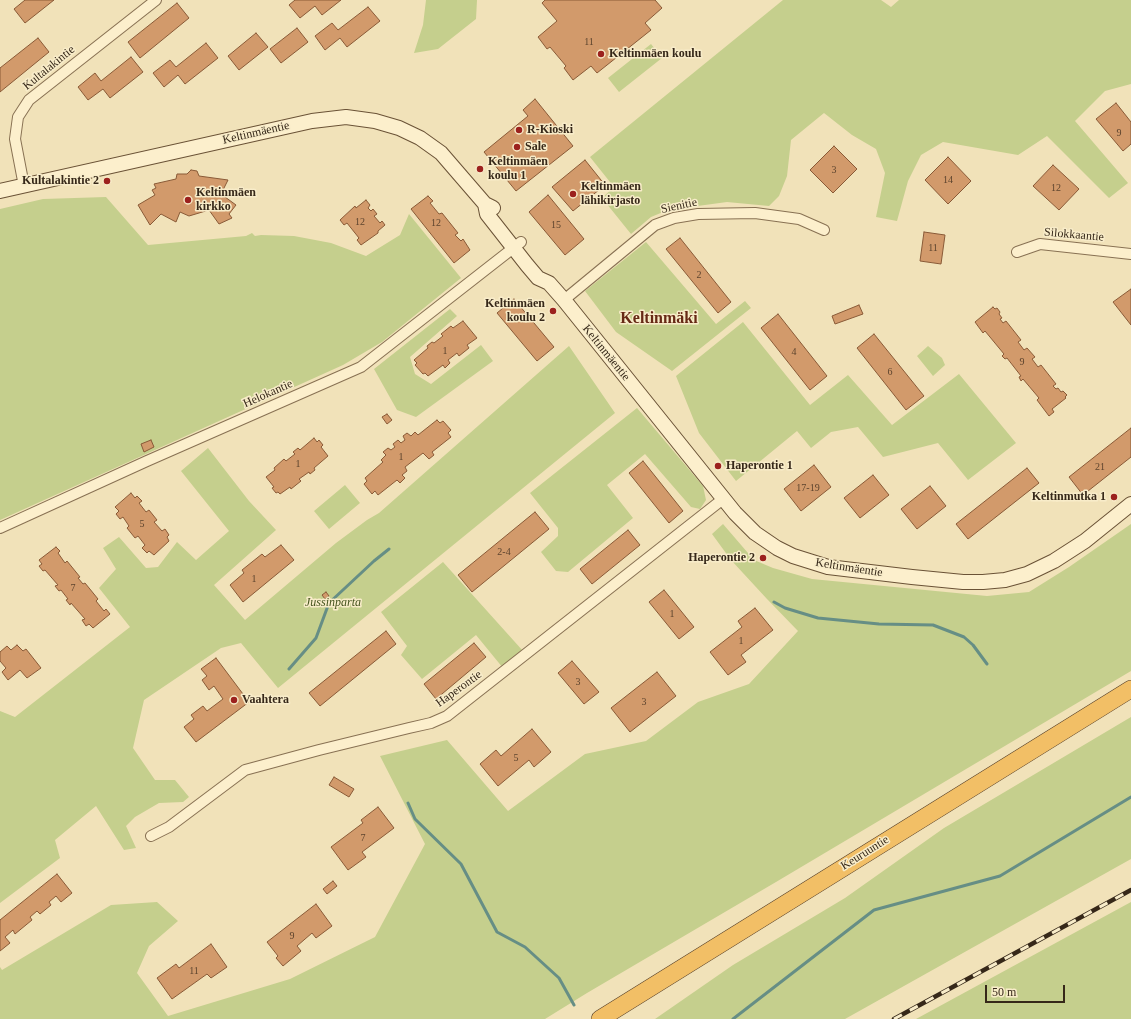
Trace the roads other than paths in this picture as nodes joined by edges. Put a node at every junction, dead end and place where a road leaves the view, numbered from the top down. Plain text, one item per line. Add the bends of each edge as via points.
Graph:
1 (156, 0) edge
2 (24, 186) junction
3 (0, 191) edge
4 (824, 230) dead end
5 (518, 245) junction
6 (1016, 252) dead end
7 (1131, 254) edge
8 (564, 300) junction
9 (723, 499) junction
10 (1131, 504) edge
11 (0, 528) edge
12 (1131, 689) edge
13 (151, 836) dead end
14 (600, 1019) edge

1 - 2 street, Kultalakintie via 29,100 18,117 15,138
2 - 3 main road, Keltinmäentie
2 - 5 main road, Keltinmäentie via 312,121 346,117 399,128 420,138 441,153 486,204 495,208
4 - 8 street, Sienitie via 799,219 755,213 698,214 674,218 655,225
5 - 8 main road, Keltinmäentie via 546,272 549,283
5 - 11 street, Helokantie via 361,367
6 - 7 street, Silokkaantie via 1040,244
8 - 9 main road, Keltinmäentie
9 - 10 main road, Keltinmäentie via 755,533 777,548 810,563 964,582 1005,580 1041,568 1085,541
9 - 13 street, Haperontie via 447,716 417,727 245,770 169,827
12 - 14 highway, Keuruuntie

